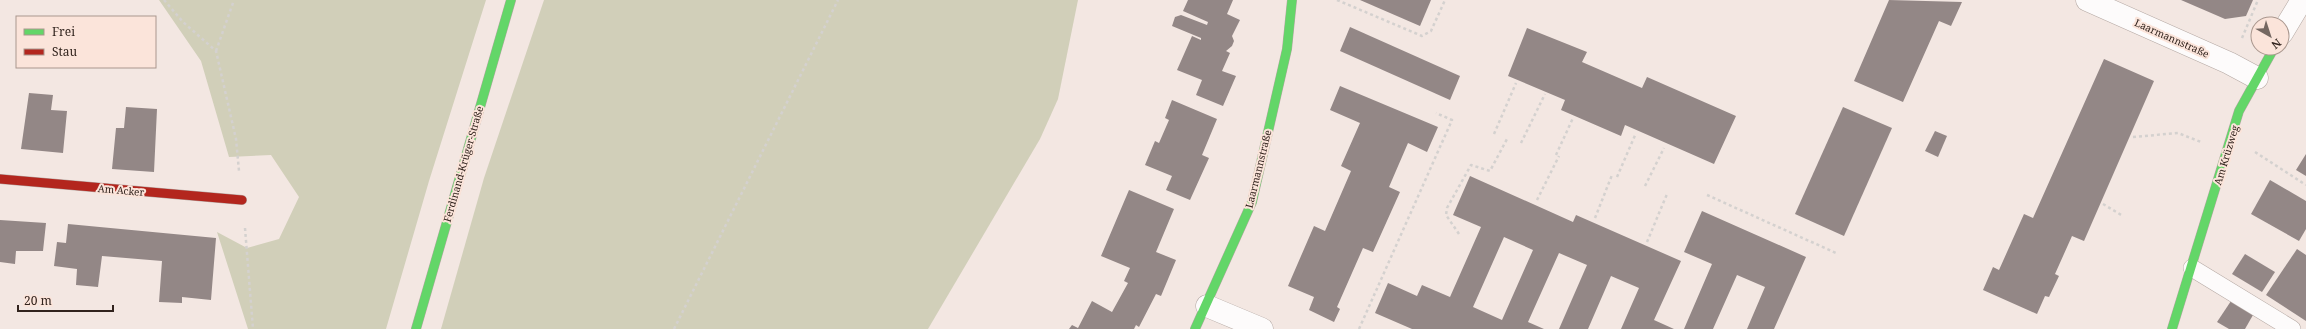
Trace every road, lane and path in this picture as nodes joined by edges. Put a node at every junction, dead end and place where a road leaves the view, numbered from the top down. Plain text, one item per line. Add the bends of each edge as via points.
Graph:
1 (164, 0) edge
2 (234, 0) edge
3 (512, 0) edge
4 (838, 0) edge
5 (1292, 0) edge
6 (1337, 0) edge
7 (1445, 0) edge
8 (2087, 0) edge
9 (2258, 0) edge
10 (2302, 0) edge
11 (2290, 20) edge
12 (216, 51) junction
13 (2269, 56) edge
14 (2229, 63) junction
15 (2257, 78) junction
16 (1516, 83) dead end
17 (1545, 94) dead end
18 (1436, 113) dead end
19 (1573, 118) dead end
20 (1636, 133) dead end
21 (1494, 134) dead end
22 (2231, 136) junction
23 (2133, 138) dead end
24 (1507, 139) dead end
25 (1521, 144) dead end
26 (1664, 148) dead end
27 (2226, 152) junction
28 (1612, 175) dead end
29 (1617, 177) dead end
30 (0, 179) edge
31 (2306, 185) edge
32 (1645, 186) dead end
33 (1667, 194) dead end
34 (1707, 195) dead end
35 (242, 200) junction
36 (1537, 200) dead end
37 (2103, 204) dead end
38 (2123, 216) dead end
39 (1594, 218) dead end
40 (1459, 234) dead end
41 (1646, 242) dead end
42 (1836, 253) dead end
43 (2192, 268) junction
44 (1207, 306) junction
45 (253, 329) edge
46 (416, 329) edge
47 (674, 329) edge
48 (1195, 329) edge
49 (1262, 329) edge
50 (1359, 329) edge
51 (2172, 329) edge
52 (2292, 329) edge

1 - 12 path via 183,22
2 - 12 path
3 - 46 street, Ferdinand-Krüger-Straße via 464,157
4 - 47 path
5 - 44 street, Laarmannstraße via 1287,49 1252,202
6 - 7 path via 1422,36 1431,32
8 - 14 street, Laarmannstraße
9 - 14 path
10 - 11 street
12 - 35 path via 236,139
13 - 15 street, Am Krüzweg
14 - 15 street, Laarmannstraße
15 - 22 street, Am Krüzweg via 2239,111
16 - 21 path
17 - 25 path
18 - 50 path via 1452,120
19 - 36 path
20 - 29 path
22 - 27 street, Am Krüzweg
22 - 31 path
23 - 27 path via 2178,133
24 - 40 path via 1490,171 1471,165 1448,208 1446,215
26 - 32 path
27 - 43 street, Am Krüzweg
28 - 39 path
30 - 35 street, Am Acker
33 - 41 path
34 - 42 path
35 - 45 path
37 - 38 path
43 - 51 street, Am Krüzweg
43 - 52 lane
44 - 48 street, Laarmannstraße
44 - 49 street

